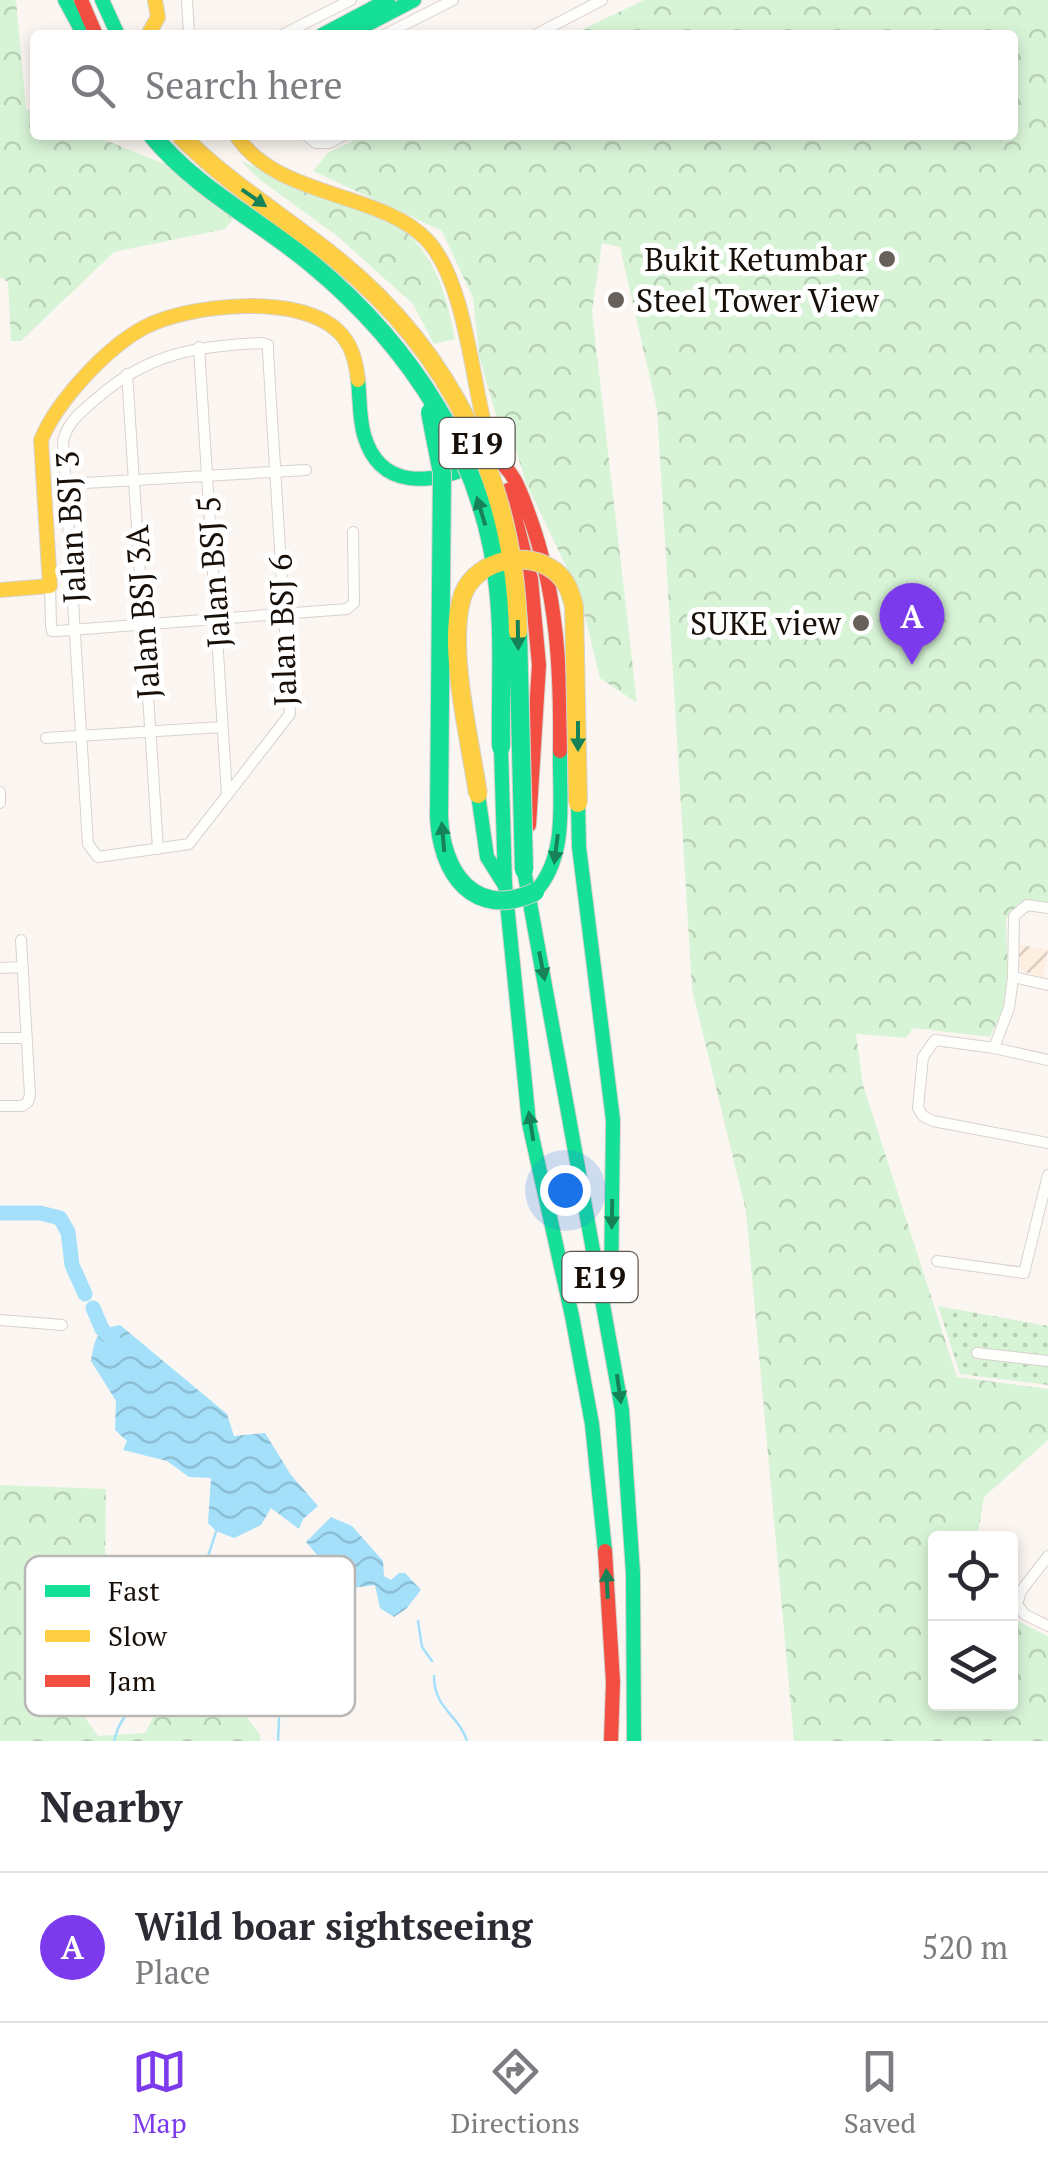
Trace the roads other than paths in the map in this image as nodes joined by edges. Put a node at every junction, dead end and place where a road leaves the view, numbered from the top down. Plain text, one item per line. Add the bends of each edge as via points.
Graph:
1 (65, 0) edge
2 (80, 0) edge
3 (102, 0) edge
4 (187, 0) edge
5 (351, 0) edge
6 (388, 0) edge
7 (414, 0) edge
8 (453, 0) edge
9 (602, 0) edge
10 (81, 30) edge
11 (94, 30) edge
12 (116, 30) edge
13 (190, 30) edge
14 (292, 30) edge
15 (331, 30) edge
16 (356, 30) edge
17 (394, 30) edge
18 (545, 30) edge
19 (157, 140) edge
20 (185, 140) edge
21 (237, 140) edge
22 (249, 140) edge
23 (268, 345) joint
24 (199, 347) junction
25 (407, 360) junction
26 (127, 374) junction
27 (504, 467) junction
28 (306, 470) dead end
29 (275, 472) junction
30 (207, 477) junction
31 (133, 479) junction
32 (68, 484) junction
33 (352, 532) dead end
34 (50, 586) junction
35 (0, 590) edge
36 (284, 614) junction
37 (216, 620) junction
38 (143, 624) junction
39 (76, 629) junction
40 (222, 727) junction
41 (150, 731) junction
42 (82, 735) junction
43 (46, 738) dead end
44 (0, 792) edge
45 (227, 797) junction
46 (0, 802) edge
47 (158, 849) junction
48 (522, 850) junction
49 (92, 852) joint
50 (504, 884) junction
51 (1048, 908) edge
52 (21, 940) dead end
53 (23, 967) junction
54 (0, 968) edge
55 (1013, 978) junction
56 (1048, 985) edge
57 (0, 1038) edge
58 (26, 1038) junction
59 (994, 1048) junction
60 (1048, 1060) edge
61 (0, 1106) edge
62 (1048, 1143) edge
63 (1048, 1175) edge
64 (938, 1261) dead end
65 (0, 1320) edge
66 (62, 1325) dead end
67 (610, 1332) junction
68 (977, 1352) dead end
69 (1048, 1362) edge
70 (1048, 1556) edge
71 (1048, 1626) edge
72 (609, 1741) edge
73 (634, 1741) edge

1 - 10 main road
2 - 11 main road
3 - 12 main road
4 - 13 street
5 - 14 street
6 - 15 main road
7 - 16 main road
8 - 17 street
9 - 18 street
19 - 25 main road, E19, bridge via 193,176 346,292
20 -> 48 main road, E19, bridge via 393,311 426,350 478,447 518,583
21 - 27 main road via 263,165 406,223 432,242 458,306
22 - 27 main road via 267,157 408,216 438,238 465,303
23 - 24 street, Jalan BSJ 3
23 - 29 street, Jalan BSJ 6
24 - 26 street, Jalan BSJ 3
24 - 30 street, Jalan BSJ 5
27 -> 25 main road, bridge via 539,536 559,640 556,863 536,892 511,902 474,893 445,859 441,458 436,426
50 -> 25 main road, E19, bridge via 498,584 473,484 443,416
26 - 31 street, Jalan BSJ 3A
26 - 32 street, Jalan BSJ 3 via 66,428
27 - 34 main road via 440,480 390,472 370,453 362,428 356,360 324,319 258,306 188,312 130,337 48,421 41,440
27 - 48 main road, bridge via 531,579 539,664 530,820
28 - 29 street
29 - 30 street
29 - 36 street, Jalan BSJ 6
30 - 31 street
30 - 37 street, Jalan BSJ 5
31 - 32 street
31 - 38 street, Jalan BSJ 3A
32 - 39 street, Jalan BSJ 3
33 - 36 street via 352,608
34 - 35 main road
34 - 39 street via 52,630
36 - 37 street
36 - 45 street, Jalan BSJ 6 via 290,714
37 - 38 street
37 - 40 street, Jalan BSJ 5
38 - 39 street
38 - 41 street, Jalan BSJ 3A
39 - 42 street, Jalan BSJ 3
40 - 41 street
40 - 45 street, Jalan BSJ 5
41 - 42 street
41 - 47 street, Jalan BSJ 3A
42 - 43 street
42 - 49 street, Jalan BSJ 3
44 - 46 street
45 - 47 street, Jalan BSJ 6 via 189,844
47 - 49 street, Jalan BSJ 6
48 -> 67 main road, E19, bridge
50 -> 67 main road, bridge via 482,836 457,631 461,598 473,577 506,560 556,571 576,620 579,846 613,1120
72 -> 50 main road, E19 via 613,1682 592,1424 529,1123
51 - 55 street via 1027,905 1014,916
52 - 53 street
53 - 54 street
53 - 58 street
55 - 56 street
55 - 59 street
57 - 58 street
58 - 61 street via 28,1102
59 - 60 street
59 - 62 street via 932,1042 922,1056 918,1108 923,1116
63 - 64 street via 1024,1273
65 - 66 street
67 -> 73 main road, E19 via 633,1574
68 - 69 street
70 - 71 street via 1017,1604

